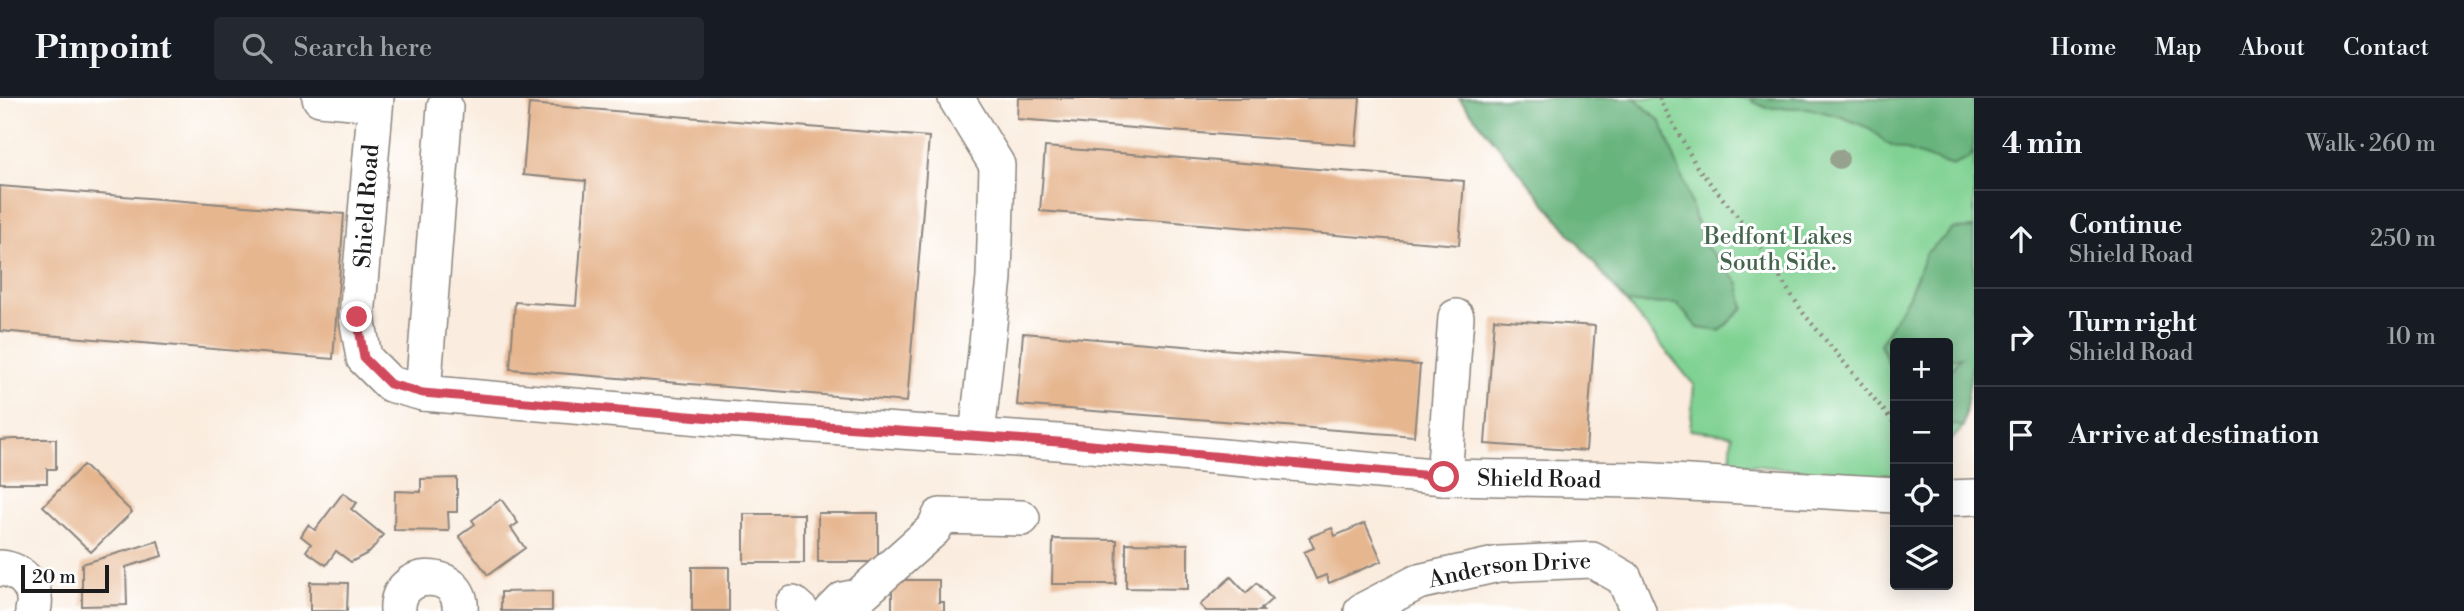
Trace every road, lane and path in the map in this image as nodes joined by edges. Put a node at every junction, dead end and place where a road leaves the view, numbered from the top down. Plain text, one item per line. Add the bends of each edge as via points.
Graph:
1 (320, 98) edge
2 (956, 98) edge
3 (1659, 98) edge
4 (375, 100) edge
5 (445, 107) dead end
6 (1456, 317) dead end
7 (423, 393) junction
8 (1890, 418) edge
9 (977, 436) junction
10 (1444, 477) junction
11 (1890, 495) edge
12 (1974, 497) edge
13 (1953, 498) edge
14 (1022, 518) dead end
15 (0, 568) edge
16 (838, 606) edge
17 (33, 611) edge
18 (398, 611) edge
19 (460, 611) edge
20 (1362, 611) edge
21 (1638, 611) edge

1 - 4 street
2 - 9 street via 998,165 993,278
3 - 8 path via 1698,167 1804,314
4 - 7 street, Shield Road via 357,317 364,358 390,384
5 - 7 street
6 - 10 street
7 - 9 street, Shield Road
9 - 10 street, Shield Road
10 - 11 street, Shield Road via 1625,480
12 - 13 street
14 - 16 street via 940,516 934,529 858,597
15 - 17 street via 24,577 34,594
18 - 19 street via 405,588 432,577 443,580 458,594
20 - 21 street, Anderson Drive via 1418,582 1499,564 1592,560 1624,578

